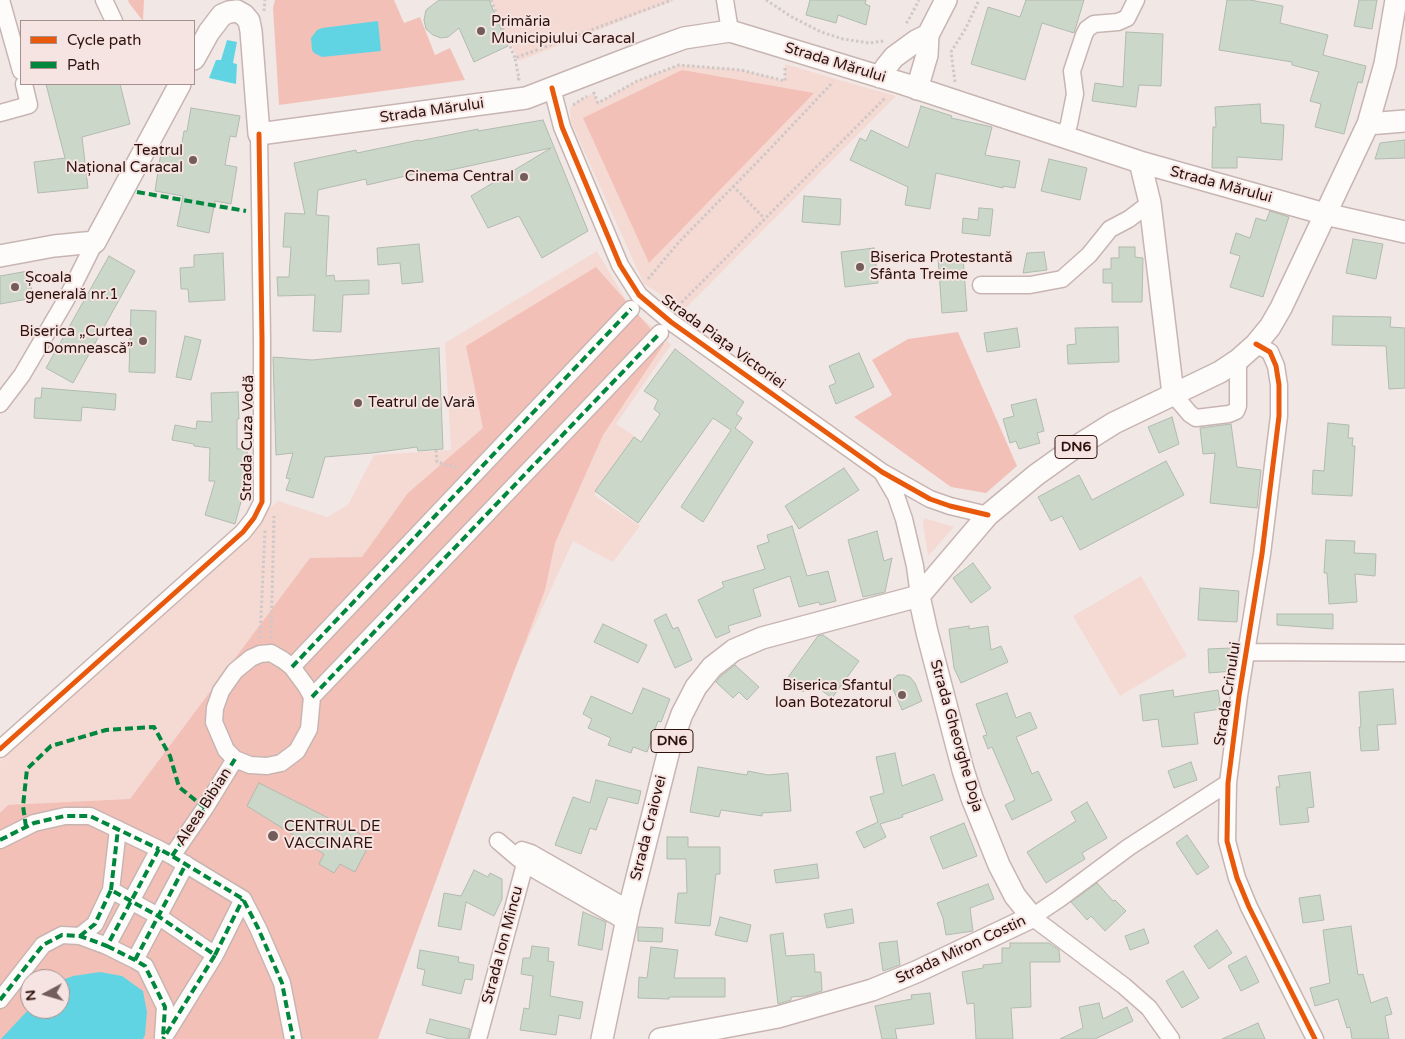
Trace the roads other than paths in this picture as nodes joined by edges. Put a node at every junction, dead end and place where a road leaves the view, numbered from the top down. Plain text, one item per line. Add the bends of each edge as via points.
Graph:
1 (1, 0) edge
2 (104, 0) edge
3 (725, 0) edge
4 (946, 0) edge
5 (1136, 0) edge
6 (1396, 0) edge
7 (238, 6) edge
8 (114, 20) edge
9 (730, 30) junction
10 (928, 35) junction
11 (195, 57) edge
12 (20, 67) edge
13 (880, 77) junction
14 (24, 85) edge
15 (179, 85) edge
16 (910, 87) junction
17 (552, 88) junction
18 (0, 113) edge
19 (1405, 121) edge
20 (1368, 124) junction
21 (259, 134) junction
22 (1064, 138) junction
23 (1140, 162) junction
24 (1150, 203) junction
25 (1325, 214) junction
26 (1405, 232) edge
27 (95, 242) junction
28 (0, 256) edge
29 (981, 285) dead end
30 (631, 309) dead end
31 (660, 333) dead end
32 (1256, 344) junction
33 (1238, 360) junction
34 (1173, 394) junction
35 (0, 404) edge
36 (882, 472) junction
37 (988, 515) junction
38 (919, 596) junction
39 (1247, 652) junction
40 (1405, 653) edge
41 (292, 668) junction
42 (312, 697) junction
43 (0, 749) edge
44 (235, 759) junction
45 (1228, 783) junction
46 (118, 829) junction
47 (0, 840) edge
48 (172, 856) junction
49 (112, 890) junction
50 (243, 900) junction
51 (132, 901) junction
52 (158, 916) junction
53 (627, 916) junction
54 (1032, 917) junction
55 (80, 936) junction
56 (107, 946) junction
57 (215, 955) junction
58 (135, 960) junction
59 (0, 1000) edge
60 (163, 1039) edge
61 (293, 1039) edge
62 (478, 1039) edge
63 (602, 1039) edge
64 (660, 1039) edge
65 (1171, 1039) edge
66 (1315, 1039) edge

1 - 12 street
2 - 8 street
3 - 9 street
4 - 10 main road
5 - 22 street via 1127,18 1094,24 1087,29 1072,71 1075,94
6 - 20 main road, DN6 via 1385,64
7 - 11 main road, Strada Cuza Vodă via 216,21
7 - 21 main road, Strada Cuza Vodă via 249,21 251,31
9 - 13 main road, Strada Mărului
9 - 17 main road, Strada Mărului via 684,38
10 - 13 main road via 894,57
10 - 16 main road via 927,54
13 - 16 main road, Strada Mărului
14 - 18 street via 29,105
15 - 27 main road
16 - 22 main road, Strada Mărului
17 - 21 main road, Strada Mărului via 526,98
17 - 36 street, Strada Piața Victoriei via 562,127 620,265 639,295
19 - 20 main road
20 - 25 main road, DN6
21 - 43 street, Strada Cuza Vodă via 262,502 267,507
22 - 23 main road, Strada Mărului
23 - 24 main road
23 - 25 main road, Strada Mărului
24 - 29 street via 1110,229 1089,255 1062,279 1030,285
24 - 34 main road
25 - 26 main road, Strada Mărului
25 - 32 main road, DN6 via 1281,308
27 - 28 main road
27 - 35 street via 22,375
30 - 41 street
31 - 42 street
32 - 33 main road, DN6
32 - 39 street, Strada Crinului via 1270,352 1276,366 1279,416
33 - 34 main road, DN6
33 - 34 street via 1236,411 1196,418
34 - 37 main road, DN6 via 1114,423 1071,450
36 - 37 street, Strada Piața Victoriei via 930,499
36 - 38 street, Strada Piața Victoriei via 896,496 904,519
37 - 38 main road, DN6
38 - 53 main road, Strada Craiovei / DN6 via 762,638 734,650 712,667 696,687 682,714 669,750
38 - 54 main road, Strada Gheorghe Doja via 972,798 999,865
39 - 40 street
39 - 45 street, Strada Crinului
41 - 42 street
41 - 44 street via 283,660 265,654 251,658 235,671 221,691 214,722 226,750
42 - 44 street via 309,729 297,751 281,763 267,766 250,765
44 - 48 street, Aleea Bibian
45 - 54 street, Strada Miron Costin via 1129,847
45 - 66 street, Strada Crinului via 1227,841 1236,878
46 - 47 street, Aleea Bibian via 90,816 65,816 34,823
46 - 48 street, Aleea Bibian
46 - 49 street
48 - 50 street
48 - 51 street
48 - 52 street
49 - 51 street
49 - 55 street via 94,924
50 - 57 street
50 - 61 street via 282,983
51 - 52 street
51 - 56 street
52 - 57 street
52 - 58 street
53 - 62 street, Strada Ion Mincu via 528,859
53 - 63 main road, Strada Craiovei / DN6
54 - 64 main road, Strada Miron Costin via 872,990 778,1017
54 - 65 street, Strada Gheorghe Doja via 1124,986 1149,1008
55 - 56 street
55 - 59 street via 62,934 43,945
56 - 58 street
57 - 60 street
58 - 60 street via 145,966 165,1007

